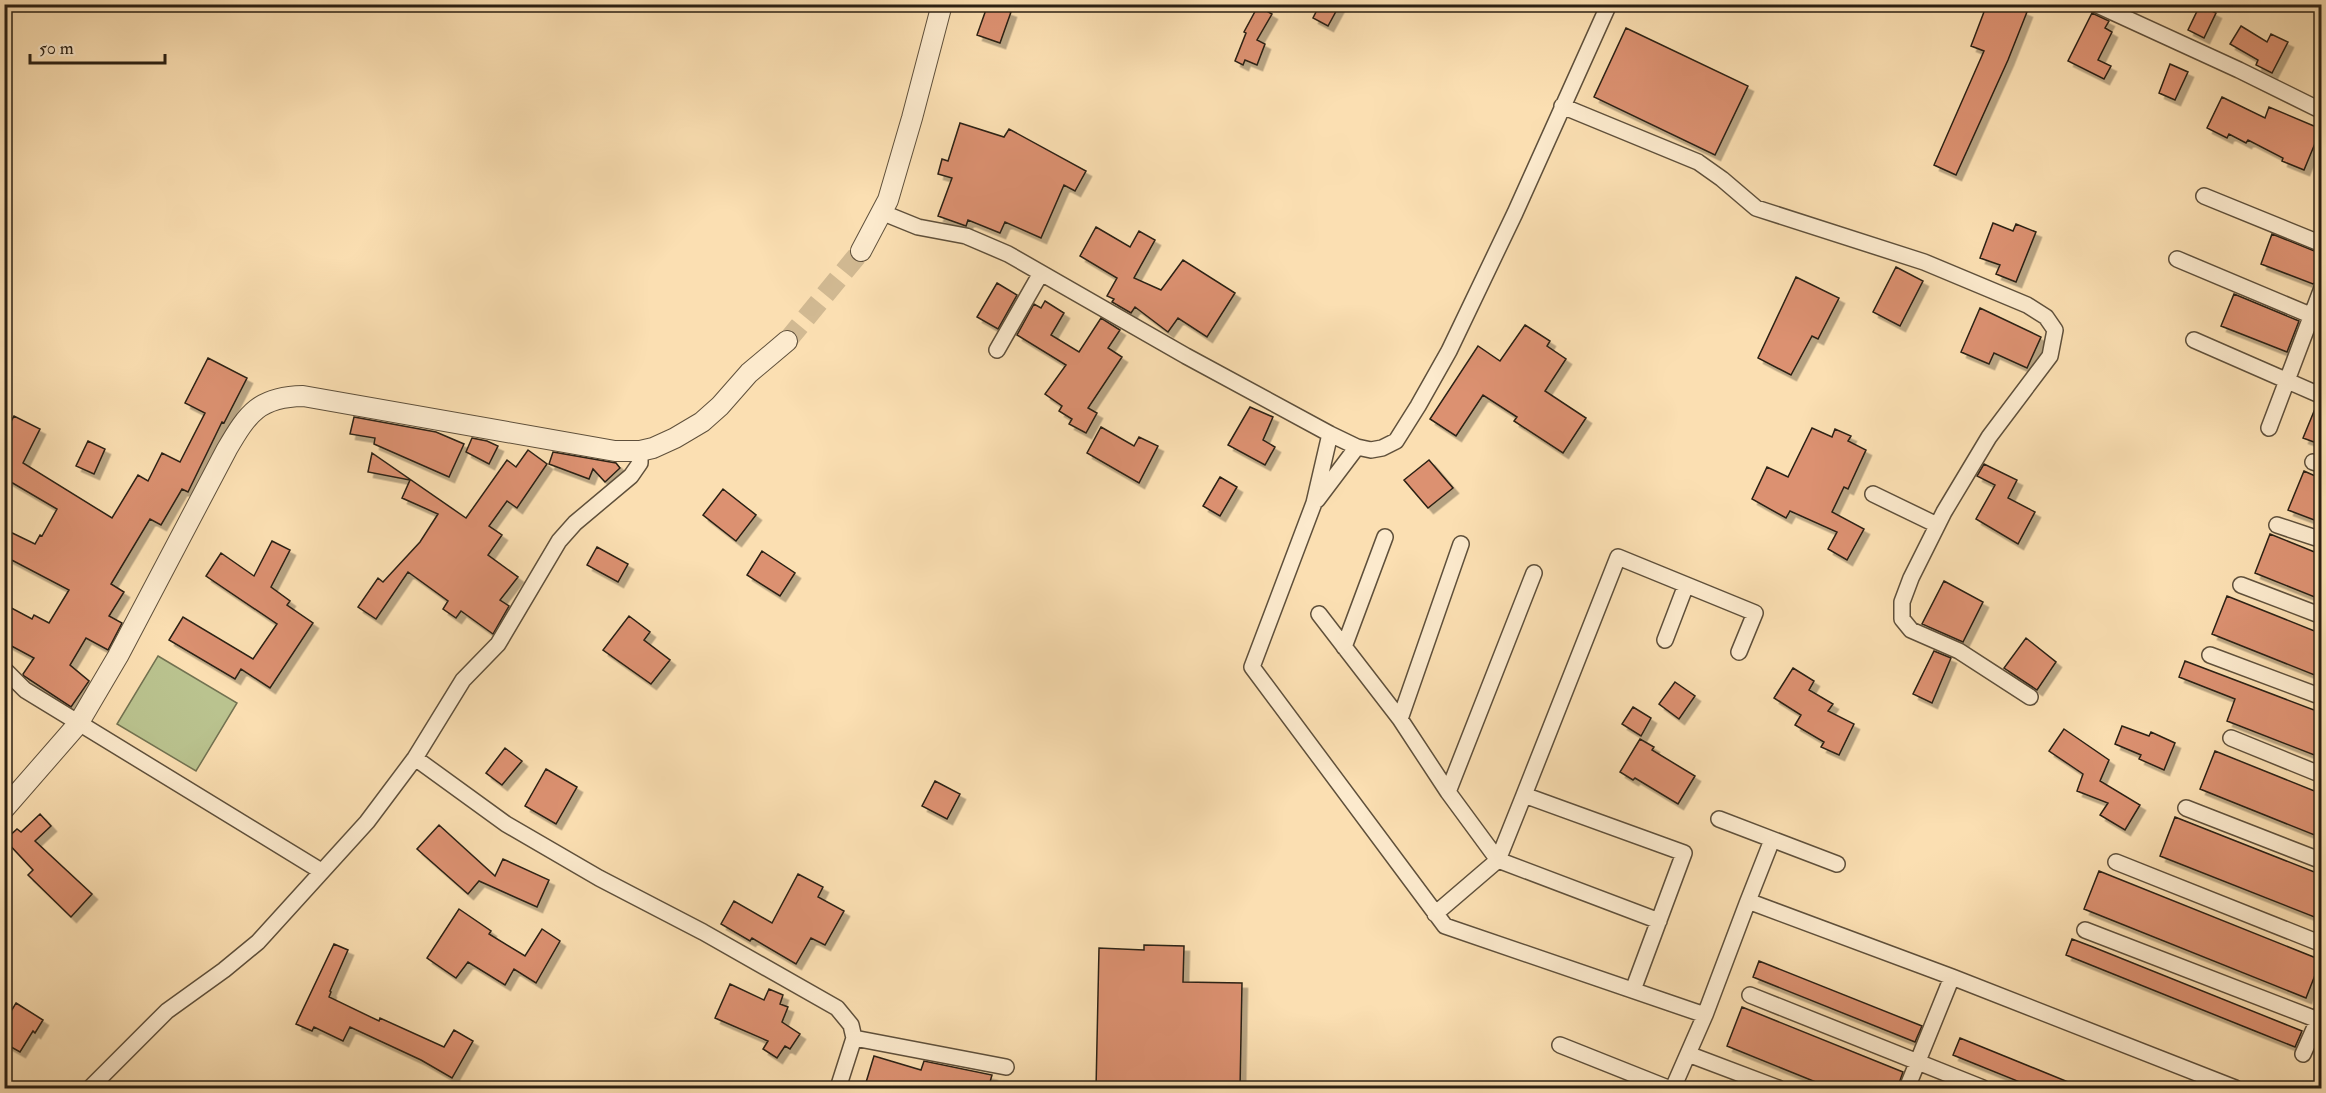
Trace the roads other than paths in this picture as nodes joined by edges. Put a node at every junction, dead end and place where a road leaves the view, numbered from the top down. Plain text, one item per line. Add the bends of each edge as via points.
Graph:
1 (942, 4) edge
2 (1609, 4) edge
3 (2095, 4) edge
4 (1562, 106) junction
5 (2322, 111) edge
6 (2204, 196) dead end
7 (881, 212) junction
8 (2322, 244) edge
9 (861, 251) tunnel mouth
10 (2177, 259) dead end
11 (1041, 273) junction
12 (2322, 288) edge
13 (2316, 318) edge
14 (787, 340) tunnel mouth
15 (2194, 340) dead end
16 (997, 350) dead end
17 (2288, 381) junction
18 (2322, 396) edge
19 (2269, 428) dead end
20 (1330, 435) junction
21 (1357, 447) junction
22 (640, 451) junction
23 (1873, 494) dead end
24 (1314, 503) junction
25 (1937, 525) junction
26 (2277, 525) dead end
27 (1385, 537) dead end
28 (2322, 540) edge
29 (1461, 544) dead end
30 (1534, 573) dead end
31 (1686, 585) junction
32 (2241, 585) dead end
33 (1319, 614) dead end
34 (2322, 616) edge
35 (1665, 640) dead end
36 (1344, 647) junction
37 (1739, 652) dead end
38 (2210, 655) dead end
39 (4, 669) edge
40 (2030, 697) dead end
41 (2322, 697) edge
42 (1400, 719) junction
43 (78, 724) junction
44 (2231, 738) dead end
45 (416, 758) junction
46 (2322, 775) edge
47 (1448, 792) junction
48 (1524, 795) junction
49 (2186, 808) dead end
50 (4, 809) edge
51 (1719, 819) dead end
52 (1772, 840) junction
53 (1498, 860) junction
54 (2322, 861) edge
55 (2116, 862) dead end
56 (1836, 864) dead end
57 (321, 870) junction
58 (1748, 901) junction
59 (1436, 914) junction
60 (1659, 921) junction
61 (2085, 930) dead end
62 (2322, 944) edge
63 (1952, 977) junction
64 (1633, 990) junction
65 (1750, 995) dead end
66 (1705, 1016) junction
67 (2320, 1016) edge
68 (854, 1038) junction
69 (1560, 1045) dead end
70 (1688, 1054) junction
71 (2303, 1054) dead end
72 (1917, 1063) junction
73 (1006, 1067) dead end
74 (90, 1089) edge
75 (838, 1089) edge
76 (1671, 1089) edge
77 (1778, 1089) edge
78 (1906, 1089) edge
79 (1983, 1089) edge
80 (2235, 1089) edge

1 - 7 street via 888,200
2 - 4 street
3 - 5 street
4 - 21 street via 1478,290 1418,406 1396,441 1371,450
4 - 25 street via 1698,162 1756,208 1924,262 2027,305 2046,317 2055,330 2050,356 1989,437
6 - 8 street
7 - 9 street
7 - 11 street via 918,227 966,236
10 - 13 street
11 - 16 street
11 - 20 street
12 - 13 street
13 - 17 street
14 - 22 street via 748,373 702,422 675,438
15 - 17 street
17 - 18 street
17 - 19 street
20 - 21 street
20 - 24 street
21 - 24 street
22 - 43 street via 615,451 303,396 267,402 240,427 227,449
22 - 45 street via 640,463 632,476 559,541 498,644 463,680
23 - 25 street
24 - 59 street via 1252,667
25 - 40 street via 1902,602 1902,619 1911,630 1959,651
26 - 28 street
27 - 36 street
29 - 42 street
30 - 47 street
31 - 35 street
31 - 37 street via 1755,613
31 - 48 street via 1617,557
32 - 34 street
33 - 36 street
36 - 42 street
38 - 41 street
39 - 43 street via 25,690
42 - 47 street
43 - 50 street
43 - 57 street
44 - 46 street
45 - 57 street via 367,822
45 - 68 street via 506,824 837,1008 851,1025
47 - 53 street
48 - 53 street
48 - 60 street via 1684,853
49 - 54 street
51 - 52 street
52 - 56 street
52 - 58 street
53 - 59 street
53 - 60 street
55 - 62 street
57 - 74 street via 258,942 167,1011
58 - 63 street
58 - 66 street
59 - 64 street via 1445,926
60 - 64 street
61 - 67 street
63 - 72 street
63 - 80 street
64 - 66 street
65 - 72 street
66 - 70 street
67 - 71 street
68 - 73 street
68 - 75 street
69 - 76 street
70 - 76 street
70 - 77 street
72 - 78 street
72 - 79 street

